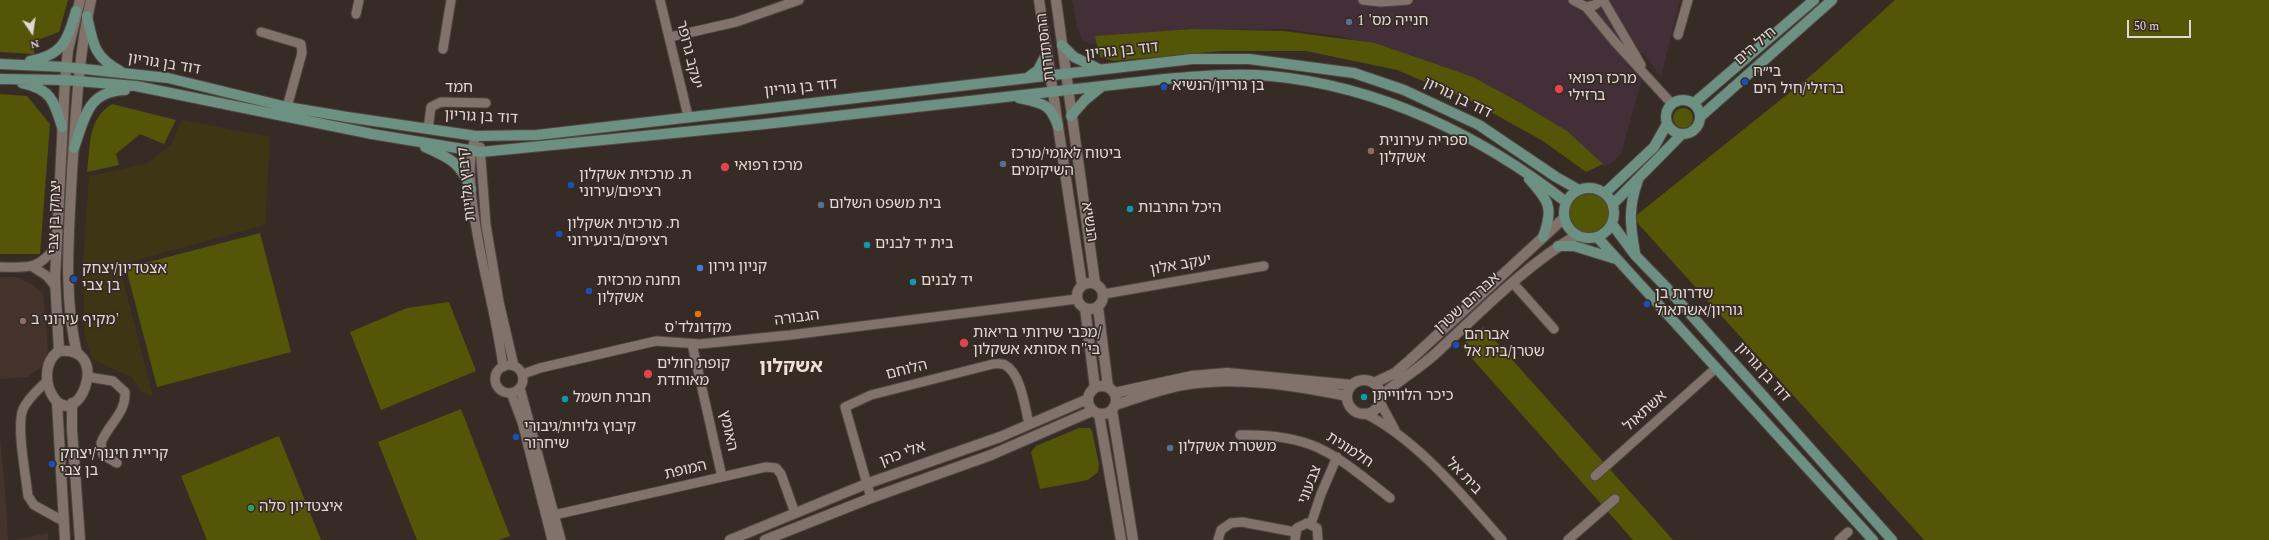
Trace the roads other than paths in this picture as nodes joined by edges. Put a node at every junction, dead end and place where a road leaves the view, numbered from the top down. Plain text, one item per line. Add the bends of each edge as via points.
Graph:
1 (80, 0) edge
2 (90, 0) edge
3 (359, 0) edge
4 (451, 0) edge
5 (660, 0) edge
6 (799, 0) edge
7 (1039, 0) edge
8 (1056, 0) edge
9 (1363, 0) edge
10 (1408, 0) edge
11 (1574, 0) edge
12 (1602, 0) edge
13 (1688, 0) edge
14 (1814, 0) edge
15 (1832, 0) edge
16 (1586, 7) junction
17 (76, 12) junction
18 (356, 14) dead end
19 (87, 16) junction
20 (261, 32) dead end
21 (1678, 35) dead end
22 (670, 37) junction
23 (1062, 45) junction
24 (444, 49) dead end
25 (1046, 53) junction
26 (4, 64) edge
27 (66, 67) junction
28 (78, 68) junction
29 (1101, 70) junction
30 (123, 73) junction
31 (1066, 74) junction
32 (1049, 75) junction
33 (1647, 75) junction
34 (1027, 78) junction
35 (0, 79) edge
36 (65, 80) junction
37 (77, 81) junction
38 (1101, 86) junction
39 (153, 89) junction
40 (1067, 90) junction
41 (1052, 92) junction
42 (1012, 96) junction
43 (1694, 103) junction
44 (486, 104) dead end
45 (1672, 104) junction
46 (287, 107) junction
47 (688, 116) junction
48 (1071, 116) junction
49 (1700, 117) junction
50 (1667, 124) junction
51 (1058, 126) junction
52 (62, 127) junction
53 (428, 129) junction
54 (1682, 134) junction
55 (476, 136) junction
56 (408, 140) junction
57 (74, 148) junction
58 (470, 151) junction
59 (481, 152) junction
60 (1521, 170) junction
61 (1639, 178) junction
62 (471, 189) junction
63 (1579, 190) junction
64 (1605, 193) junction
65 (1566, 202) junction
66 (1613, 204) junction
67 (1564, 218) junction
68 (1612, 224) junction
69 (1577, 236) junction
70 (1544, 237) junction
71 (1597, 237) junction
72 (1558, 246) junction
73 (56, 247) junction
74 (1635, 255) junction
75 (1617, 260) junction
76 (1264, 266) dead end
77 (0, 267) edge
78 (33, 267) junction
79 (1095, 283) junction
80 (1513, 283) junction
81 (1082, 285) junction
82 (55, 286) junction
83 (1104, 294) junction
84 (1077, 299) junction
85 (1098, 307) junction
86 (1085, 308) junction
87 (1554, 329) dead end
88 (692, 344) junction
89 (59, 351) junction
90 (76, 354) junction
91 (514, 366) junction
92 (503, 367) junction
93 (1716, 368) junction
94 (523, 374) junction
95 (88, 377) junction
96 (48, 381) junction
97 (1374, 383) junction
98 (1352, 385) junction
99 (520, 388) junction
100 (1095, 388) junction
101 (1111, 390) junction
102 (511, 393) junction
103 (1347, 396) junction
104 (1088, 398) junction
105 (1380, 399) junction
106 (57, 402) junction
107 (72, 403) junction
108 (1113, 408) junction
109 (1096, 413) junction
110 (1364, 413) junction
111 (1029, 424) junction
112 (1240, 435) dead end
113 (1400, 436) junction
114 (1337, 457) junction
115 (116, 463) dead end
116 (1595, 476) dead end
117 (722, 477) junction
118 (866, 484) junction
119 (871, 498) junction
120 (1390, 498) dead end
121 (1615, 499) dead end
122 (795, 513) junction
123 (554, 515) junction
124 (63, 521) junction
125 (1311, 524) junction
126 (1848, 532) dead end
127 (1295, 536) edge
128 (65, 540) edge
129 (80, 540) edge
130 (552, 540) edge
131 (561, 540) edge
132 (730, 540) edge
133 (765, 540) edge
134 (1121, 540) edge
135 (1133, 540) edge
136 (1218, 540) edge
137 (1319, 540) edge
138 (1502, 540) edge
139 (1568, 540) edge
140 (1839, 540) edge
141 (1873, 540) edge
142 (1892, 540) edge

1 - 17 street, יצחק בן צבי
2 - 19 street, יצחק בן צבי
3 - 18 street
4 - 24 street
5 - 22 street, יעקב גרופר
6 - 22 street via 736,22
7 - 25 street, ההסתדרות
8 - 23 street, ההסתדרות
9 - 10 street
11 - 16 street
12 - 16 street
12 - 33 street
13 - 21 street
14 - 43 main road, חיל הים
15 - 49 main road, חיל הים
16 - 33 street
17 - 26 main road via 65,41 56,53 41,59
17 - 27 street, יצחק בן צבי
19 - 28 street, יצחק בן צבי
19 - 30 main road via 98,55 107,64
20 - 46 street via 301,44 302,53
22 - 47 street, יעקב גרופר
23 - 29 main road via 1076,59
23 - 31 street, ההסתדרות
25 - 32 street, ההסתדרות
25 - 34 main road via 1038,70
26 - 27 main road, דוד בן גוריון
27 - 28 main road, דוד בן גוריון
27 - 36 street, יצחק בן צבי
28 - 30 main road, דוד בן גוריון
28 - 37 street, יצחק בן צבי
29 - 31 main road, דוד בן גוריון
29 - 63 main road, דוד בן גוריון via 1192,59 1248,59 1354,73 1404,90 1479,125
30 - 46 main road, דוד בן גוריון via 168,78
31 - 32 main road, דוד בן גוריון
31 - 40 street, ההסתדרות
32 - 34 main road, דוד בן גוריון
32 - 41 street, ההסתדרות
33 - 45 street
34 - 47 main road, דוד בן גוריון
35 - 36 main road, דוד בן גוריון
35 - 52 main road via 24,83 47,93 52,98
36 - 37 main road, דוד בן גוריון
36 - 52 street, יצחק בן צבי
37 - 39 main road, דוד בן גוריון
37 - 57 street, יצחק בן צבי
38 - 40 main road, דוד בן גוריון
38 - 48 main road
38 - 60 main road, דוד בן גוריון via 1226,75 1271,76 1330,85 1381,99 1446,126
39 - 56 main road, דוד בן גוריון
39 - 57 main road via 112,90 96,99 90,105
40 - 41 main road, דוד בן גוריון
40 - 48 street, הנשיא
41 - 42 main road, דוד בן גוריון
41 - 51 street, הנשיא
42 - 51 main road via 1048,106
42 - 59 main road, דוד בן גוריון
43 - 45 main road via 1680,100
43 - 49 main road
44 - 53 street, חמד via 441,102 430,107
45 - 50 main road via 1666,113
46 - 53 main road, דוד בן גוריון
47 - 55 main road, דוד בן גוריון via 537,135
48 - 79 street, הנשיא
49 - 54 main road via 1693,131
50 - 54 main road via 1673,131
50 - 64 main road via 1654,147
51 - 81 street, הנשיא
52 - 73 street, יצחק בן צבי
53 - 55 main road, דוד בן גוריון
54 - 61 main road
55 - 58 street, קיבוץ גלויות
55 - 59 street, קיבוץ גלויות
56 - 58 main road, דוד בן גוריון
56 - 62 main road via 455,162 464,172
57 - 90 street, יצחק בן צבי via 70,208 69,299 70,325
58 - 59 main road, דוד בן גוריון
58 - 62 street, קיבוץ גלויות
59 - 91 street, קיבוץ גלויות via 486,226 499,302
60 - 65 main road, דוד בן גוריון
60 - 70 main road via 1549,203 1549,220
61 - 66 main road
61 - 74 main road via 1630,215
62 - 92 street, קיבוץ גלויות via 479,250
63 - 64 main road via 1592,188
63 - 65 main road
64 - 66 main road
65 - 67 main road
66 - 68 main road via 1615,216
67 - 69 main road via 1568,228
67 - 70 street, אברהם שטרן
68 - 71 main road via 1608,231
68 - 74 main road, דוד בן גוריון
69 - 71 main road via 1589,239
69 - 72 street, אברהם שטרן
70 - 97 street, אברהם שטרן via 1395,373
71 - 75 main road, דוד בן גוריון
72 - 75 main road via 1574,246
72 - 80 street, אברהם שטרן
73 - 78 street via 47,258
73 - 82 street, יצחק בן צבי
74 - 142 main road, דוד בן גוריון
75 - 93 main road, דוד בן גוריון
76 - 83 street, יעקב אלון
77 - 78 street
78 - 82 street via 47,276
79 - 81 street
79 - 83 street
80 - 87 street
80 - 105 street, אברהם שטרן via 1428,360
81 - 84 street via 1077,292
82 - 89 street, יצחק בן צבי
83 - 85 street
84 - 86 street
84 - 88 street, הגבורה via 790,335
85 - 86 street
85 - 101 street
86 - 100 street
88 - 94 street, הגבורה via 670,340 656,341
88 - 117 street, האומץ
89 - 90 street via 72,351
89 - 96 street via 51,359
90 - 95 street via 85,364
91 - 92 street
91 - 94 street
92 - 102 street via 497,373 497,385 502,391
93 - 116 street, אשתאול
93 - 141 main road, דוד בן גוריון
94 - 99 street
95 - 107 street via 85,392
95 - 115 street via 113,381 125,392 121,412 101,443 104,455
96 - 106 street
96 - 124 street via 23,409 21,423 28,496 34,505
97 - 98 street via 1360,380
97 - 105 street
98 - 101 street via 1247,374 1208,374
98 - 103 street
99 - 102 street
99 - 123 street
100 - 101 street
100 - 104 street
101 - 108 street
102 - 130 street via 522,422
103 - 108 street via 1266,383 1219,381 1181,386
103 - 110 street via 1350,406 1359,413
104 - 109 street via 1088,403
104 - 111 street, אלי כהן
105 - 110 street via 1374,410
105 - 113 street, בית אל
106 - 107 street via 64,405
106 - 124 street
107 - 129 street
108 - 109 street
108 - 135 street
109 - 119 street, אלי כהן via 992,455
109 - 134 street
110 - 113 street, בית אל
111 - 118 street, אלי כהן via 1000,437
111 - 118 street, הלוחם via 1017,378 1012,369 1004,364 993,364 871,395 845,407
112 - 114 street, חלמונית via 1269,434 1289,437 1316,446
113 - 138 street, בית אל via 1429,462
114 - 120 street, חלמונית
114 - 125 street, צבעוני
117 - 122 street, המופת via 766,467 776,468 781,474
117 - 123 street, המופת
118 - 119 street, הלוחם
118 - 122 street, אלי כהן
119 - 133 street, אלי כהן
121 - 139 street
122 - 132 street, אלי כהן
123 - 131 street
124 - 128 street
125 - 127 street via 1303,524
125 - 137 street via 1317,528
126 - 140 street
127 - 136 street via 1242,522 1231,523 1221,530

